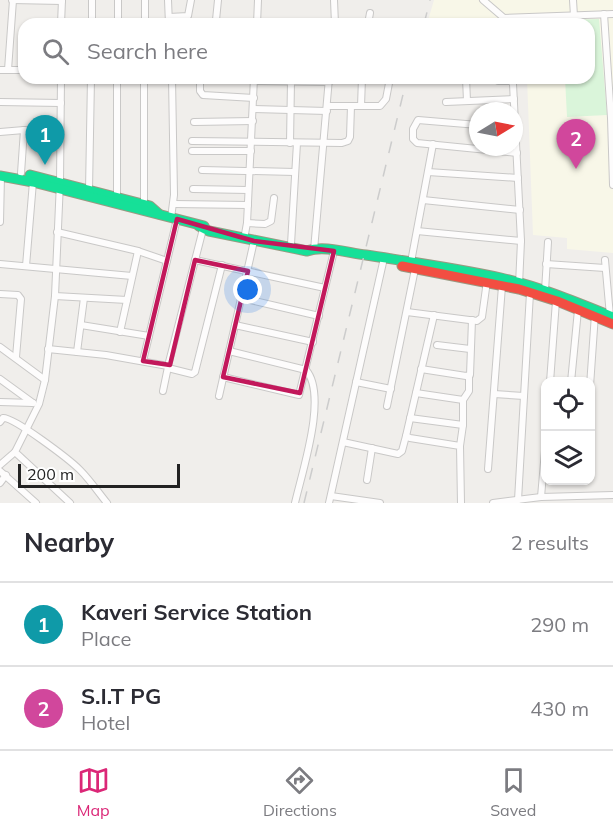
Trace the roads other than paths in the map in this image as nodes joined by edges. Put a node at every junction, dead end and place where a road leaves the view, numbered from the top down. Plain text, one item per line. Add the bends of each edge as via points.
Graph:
1 (13, 0) edge
2 (92, 0) edge
3 (118, 0) edge
4 (145, 0) edge
5 (168, 0) edge
6 (191, 0) edge
7 (218, 0) edge
8 (258, 0) edge
9 (334, 0) edge
10 (483, 0) edge
11 (573, 0) edge
12 (62, 1) edge
13 (370, 13) dead end
14 (604, 14) junction
15 (613, 14) edge
16 (574, 16) junction
17 (62, 18) edge
18 (92, 18) edge
19 (118, 18) edge
20 (145, 18) edge
21 (169, 18) edge
22 (178, 18) edge
23 (216, 18) edge
24 (257, 18) edge
25 (335, 18) edge
26 (369, 18) edge
27 (0, 70) edge
28 (8, 70) junction
29 (18, 70) edge
30 (60, 84) edge
31 (91, 84) edge
32 (117, 84) edge
33 (144, 84) edge
34 (172, 84) edge
35 (200, 84) edge
36 (254, 84) edge
37 (291, 84) edge
38 (329, 84) edge
39 (362, 84) edge
40 (389, 84) edge
41 (466, 84) edge
42 (512, 84) edge
43 (254, 98) junction
44 (514, 99) junction
45 (467, 101) junction
46 (0, 102) edge
47 (446, 102) dead end
48 (514, 102) edge
49 (61, 103) junction
50 (351, 106) junction
51 (361, 106) junction
52 (327, 108) junction
53 (253, 109) junction
54 (291, 110) junction
55 (253, 121) junction
56 (194, 122) dead end
57 (469, 124) edge
58 (24, 130) junction
59 (0, 132) edge
60 (60, 133) junction
61 (192, 141) dead end
62 (252, 142) junction
63 (293, 143) junction
64 (324, 144) junction
65 (433, 144) junction
66 (469, 148) edge
67 (192, 151) dead end
68 (251, 151) junction
69 (517, 156) edge
70 (202, 170) dead end
71 (250, 171) junction
72 (295, 172) junction
73 (428, 172) junction
74 (21, 173) junction
75 (0, 174) edge
76 (518, 178) junction
77 (33, 182) junction
78 (613, 185) edge
79 (59, 186) junction
80 (193, 189) dead end
81 (89, 190) junction
82 (249, 190) junction
83 (117, 198) junction
84 (274, 198) dead end
85 (423, 200) junction
86 (174, 204) junction
87 (248, 204) junction
88 (144, 205) junction
89 (520, 210) junction
90 (159, 214) junction
91 (174, 218) junction
92 (0, 222) edge
93 (247, 223) junction
94 (201, 227) junction
95 (417, 231) junction
96 (57, 232) junction
97 (244, 234) junction
98 (254, 241) junction
99 (521, 241) junction
100 (548, 242) dead end
101 (291, 244) junction
102 (314, 250) junction
103 (138, 251) junction
104 (334, 251) junction
105 (195, 260) junction
106 (382, 260) junction
107 (605, 260) dead end
108 (167, 261) junction
109 (0, 264) edge
110 (546, 264) junction
111 (222, 265) junction
112 (413, 265) junction
113 (27, 266) junction
114 (56, 268) junction
115 (605, 268) junction
116 (248, 271) junction
117 (132, 276) junction
118 (488, 281) junction
119 (502, 286) junction
120 (519, 286) junction
121 (325, 288) junction
122 (545, 291) junction
123 (530, 293) junction
124 (0, 294) edge
125 (55, 296) junction
126 (84, 298) junction
127 (242, 298) junction
128 (127, 300) junction
129 (556, 301) junction
130 (578, 310) junction
131 (407, 312) junction
132 (595, 314) junction
133 (434, 315) junction
134 (319, 316) junction
135 (612, 319) edge
136 (472, 320) junction
137 (81, 325) junction
138 (235, 325) junction
139 (120, 332) junction
140 (149, 336) junction
141 (312, 342) junction
142 (437, 345) dead end
143 (0, 347) edge
144 (48, 349) junction
145 (470, 349) junction
146 (229, 351) junction
147 (77, 352) junction
148 (16, 357) junction
149 (143, 361) junction
150 (168, 367) junction
151 (421, 369) junction
152 (306, 370) junction
153 (469, 376) junction
154 (223, 377) junction
155 (550, 377) edge
156 (571, 377) edge
157 (592, 377) edge
158 (0, 379) edge
159 (45, 380) junction
160 (356, 382) junction
161 (391, 389) junction
162 (163, 391) dead end
163 (416, 393) junction
164 (494, 394) junction
165 (219, 396) dead end
166 (524, 396) junction
167 (463, 400) junction
168 (0, 402) edge
169 (36, 403) junction
170 (387, 406) dead end
171 (410, 418) junction
172 (0, 422) edge
173 (463, 425) junction
174 (26, 429) junction
175 (406, 436) junction
176 (343, 442) junction
177 (460, 446) junction
178 (372, 448) junction
179 (15, 452) junction
180 (0, 465) edge
181 (488, 470) dead end
182 (3, 473) edge
183 (367, 480) dead end
184 (0, 483) edge
185 (542, 485) edge
186 (591, 495) junction
187 (613, 495) edge
188 (541, 497) junction
189 (330, 499) edge
190 (518, 500) junction
191 (555, 500) edge
192 (36, 503) edge
193 (70, 503) edge
194 (107, 503) edge
195 (295, 503) edge
196 (380, 503) edge
197 (461, 503) edge
198 (493, 503) edge
199 (591, 503) edge

1 - 12 street
1 - 28 street
2 - 18 street
3 - 19 street
4 - 20 street
5 - 21 street
6 - 22 street via 188,16
7 - 23 street
8 - 24 street
9 - 25 street
10 - 16 street via 504,18
11 - 16 street
12 - 17 street
13 - 26 street
14 - 15 street
14 - 16 street
14 - 78 street
27 - 28 street
28 - 29 street
30 - 49 street
31 - 81 street
32 - 83 street
33 - 88 street
34 - 86 street
35 - 43 street via 203,95
36 - 43 street
37 - 54 street
38 - 52 street
39 - 51 street
40 - 51 street via 382,105
41 - 45 street
42 - 44 street
43 - 53 street
44 - 45 street
44 - 48 street
45 - 47 street
46 - 49 street
49 - 60 street
50 - 51 street
50 - 52 street
50 - 64 street via 348,141
52 - 54 street
52 - 64 street
53 - 54 street
53 - 55 street
54 - 63 street
55 - 56 street
55 - 62 street
57 - 65 street via 418,120 413,139
58 - 59 street
58 - 60 street
58 - 74 street
60 - 79 street
61 - 62 street
62 - 63 street
62 - 68 street
63 - 64 street
63 - 72 street
64 - 102 street
65 - 66 street
65 - 73 street
67 - 68 street
68 - 71 street
69 - 76 street
70 - 71 street
71 - 72 street
71 - 82 street
72 - 101 street
73 - 76 street
73 - 85 street
74 - 75 street
74 - 79 street
75 - 77 street
75 - 92 street
76 - 89 street
77 - 79 street
77 - 113 street
79 - 81 street
79 - 90 street
79 - 96 street
80 - 82 street
81 - 83 street
82 - 87 street
83 - 88 street
84 - 93 street via 270,221
85 - 89 street
85 - 95 street
86 - 87 street
86 - 91 street
87 - 93 street
88 - 90 street
89 - 99 street
90 - 91 street
91 - 94 street
91 - 108 street
93 - 97 street
94 - 97 street
94 - 98 street
94 - 105 street
95 - 99 street
95 - 112 street
96 - 103 street
96 - 114 street
97 - 101 street
98 - 102 street
98 - 116 street
99 - 120 street
100 - 110 street
101 - 102 street
102 - 104 street
103 - 108 street
103 - 117 street
104 - 106 street
104 - 121 street
105 - 111 street
105 - 150 street
106 - 112 street
106 - 160 street
107 - 115 street
108 - 140 street
109 - 113 street
110 - 115 street
110 - 122 street
111 - 116 street
111 - 150 street via 195,372
112 - 118 street
112 - 120 street via 472,272
112 - 131 street
113 - 114 street
114 - 117 street
114 - 125 street
115 - 135 street
116 - 121 street
116 - 127 street
117 - 128 street
118 - 119 street
118 - 136 street via 482,317
119 - 120 street
119 - 164 street
120 - 122 street
120 - 123 street
121 - 134 street
122 - 132 street
123 - 129 street
123 - 166 street
124 - 148 street via 18,295 21,299
125 - 126 street
125 - 144 street
126 - 128 street
126 - 137 street
127 - 134 street
127 - 138 street
128 - 139 street
129 - 130 street
129 - 155 street
130 - 132 street
130 - 156 street
131 - 133 street
131 - 161 street
132 - 135 street
132 - 157 street
133 - 136 street
133 - 151 street
134 - 141 street
136 - 145 street
137 - 139 street
137 - 147 street
138 - 141 street
138 - 146 street
139 - 140 street
140 - 149 street
141 - 152 street
142 - 145 street
143 - 148 street
144 - 147 street
144 - 159 street
145 - 153 street
146 - 152 street
146 - 154 street
147 - 149 street
148 - 159 street
149 - 150 street
150 - 162 street
151 - 153 street
151 - 163 street
152 - 154 street via 298,395
152 - 195 street via 315,386 316,406
153 - 167 street via 469,390
154 - 165 street
158 - 169 street
159 - 169 street
160 - 161 street
160 - 176 street
161 - 170 street
163 - 167 street
163 - 171 street
164 - 166 street
164 - 181 street
166 - 190 street
167 - 173 street
168 - 169 street
169 - 174 street
171 - 173 street
171 - 175 street
172 - 174 street via 9,418
173 - 177 street
174 - 179 street
174 - 194 street via 78,468
175 - 177 street
175 - 178 street via 400,453
176 - 178 street
176 - 189 street
177 - 197 street
178 - 183 street
179 - 180 street
179 - 193 street
182 - 184 street
182 - 192 street
185 - 188 street
186 - 187 street
186 - 191 street
186 - 199 street
188 - 190 street
188 - 191 street
189 - 196 street
190 - 198 street

